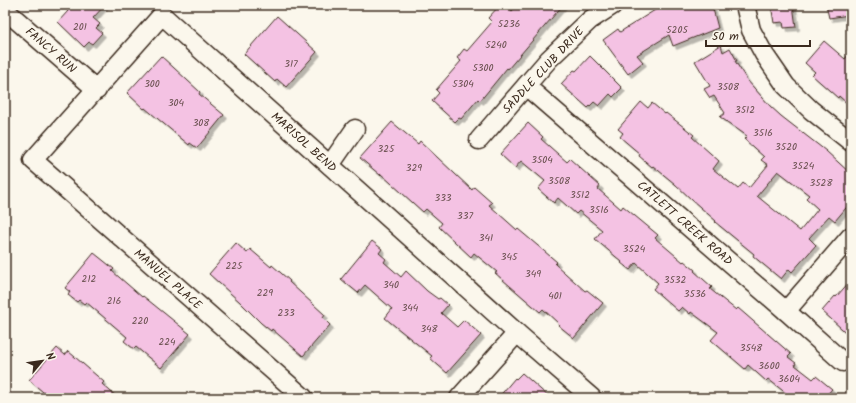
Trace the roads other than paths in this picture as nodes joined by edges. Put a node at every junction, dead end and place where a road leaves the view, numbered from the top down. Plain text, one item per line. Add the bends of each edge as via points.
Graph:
1 (613, 5) edge
2 (745, 5) edge
3 (5, 10) edge
4 (526, 86) junction
5 (97, 90) junction
6 (355, 129) dead end
7 (479, 140) dead end
8 (851, 142) edge
9 (33, 160) joint
10 (330, 165) junction
11 (851, 236) edge
12 (786, 311) junction
13 (517, 333) junction
14 (843, 362) dead end
15 (304, 398) edge
16 (459, 398) edge
17 (592, 398) edge

1 - 4 street, SADDLE CLUB DRIVE via 590,20 549,59
2 - 8 street via 754,36 786,86
3 - 5 street, FANCY RUN
4 - 7 street, SADDLE CLUB DRIVE
4 - 12 street, CATLETT CREEK ROAD
5 - 9 street, MARISOL BEND
5 - 10 street, MARISOL BEND via 162,15
6 - 10 street
9 - 15 street, MANUEL PLACE
10 - 13 street, MARISOL BEND
11 - 12 street
12 - 14 street, CATLETT CREEK ROAD
13 - 16 street
13 - 17 street, MARISOL BEND

